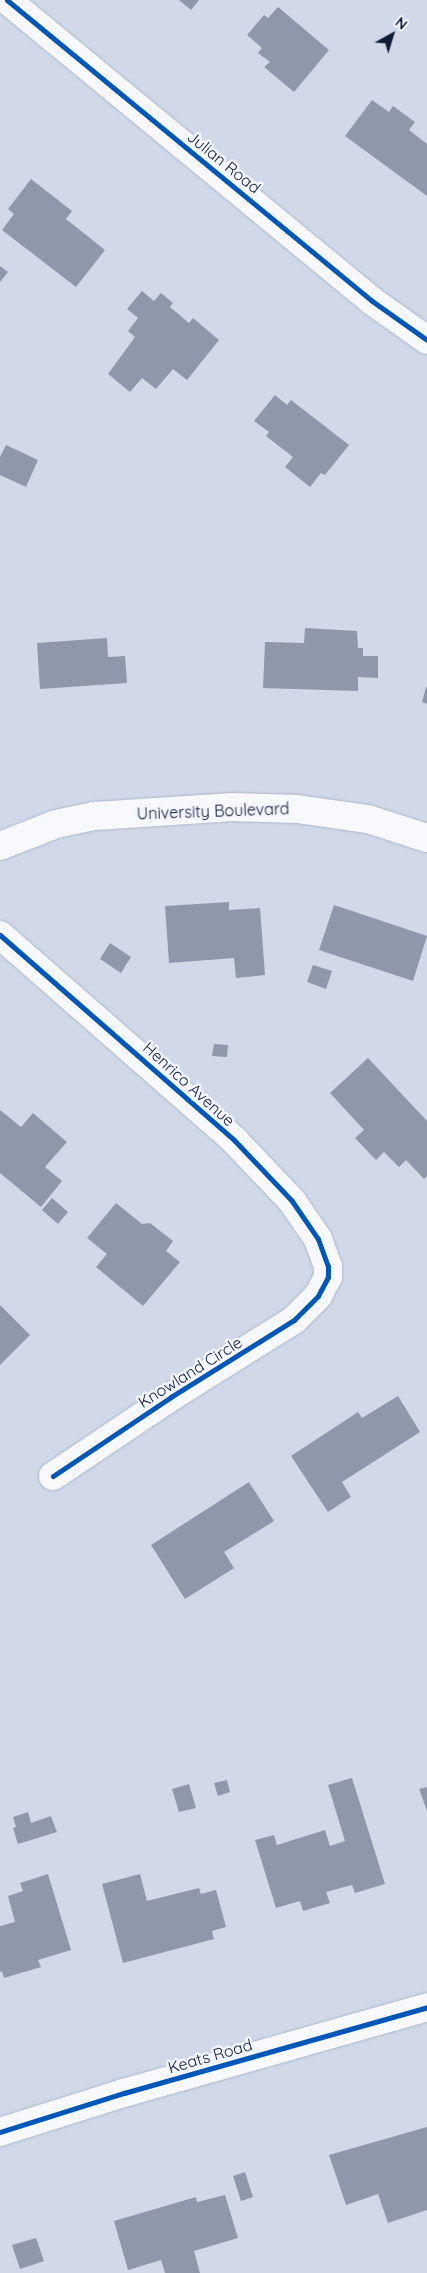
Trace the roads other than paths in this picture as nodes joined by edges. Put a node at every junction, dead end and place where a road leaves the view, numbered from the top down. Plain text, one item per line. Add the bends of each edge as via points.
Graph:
1 (7, 0) edge
2 (427, 340) edge
3 (427, 838) edge
4 (0, 846) edge
5 (0, 935) edge
6 (328, 1277) joint
7 (53, 1476) dead end
8 (427, 2007) edge
9 (0, 2132) edge

1 - 2 street, Julian Road via 372,301
3 - 4 street, University Boulevard via 368,820 297,809 234,808 96,816 56,824
5 - 6 street, Henrico Avenue via 234,1140 292,1201 318,1239 328,1266
6 - 7 street, Knowland Circle via 318,1296 294,1320
8 - 9 street, Keats Road via 124,2093

